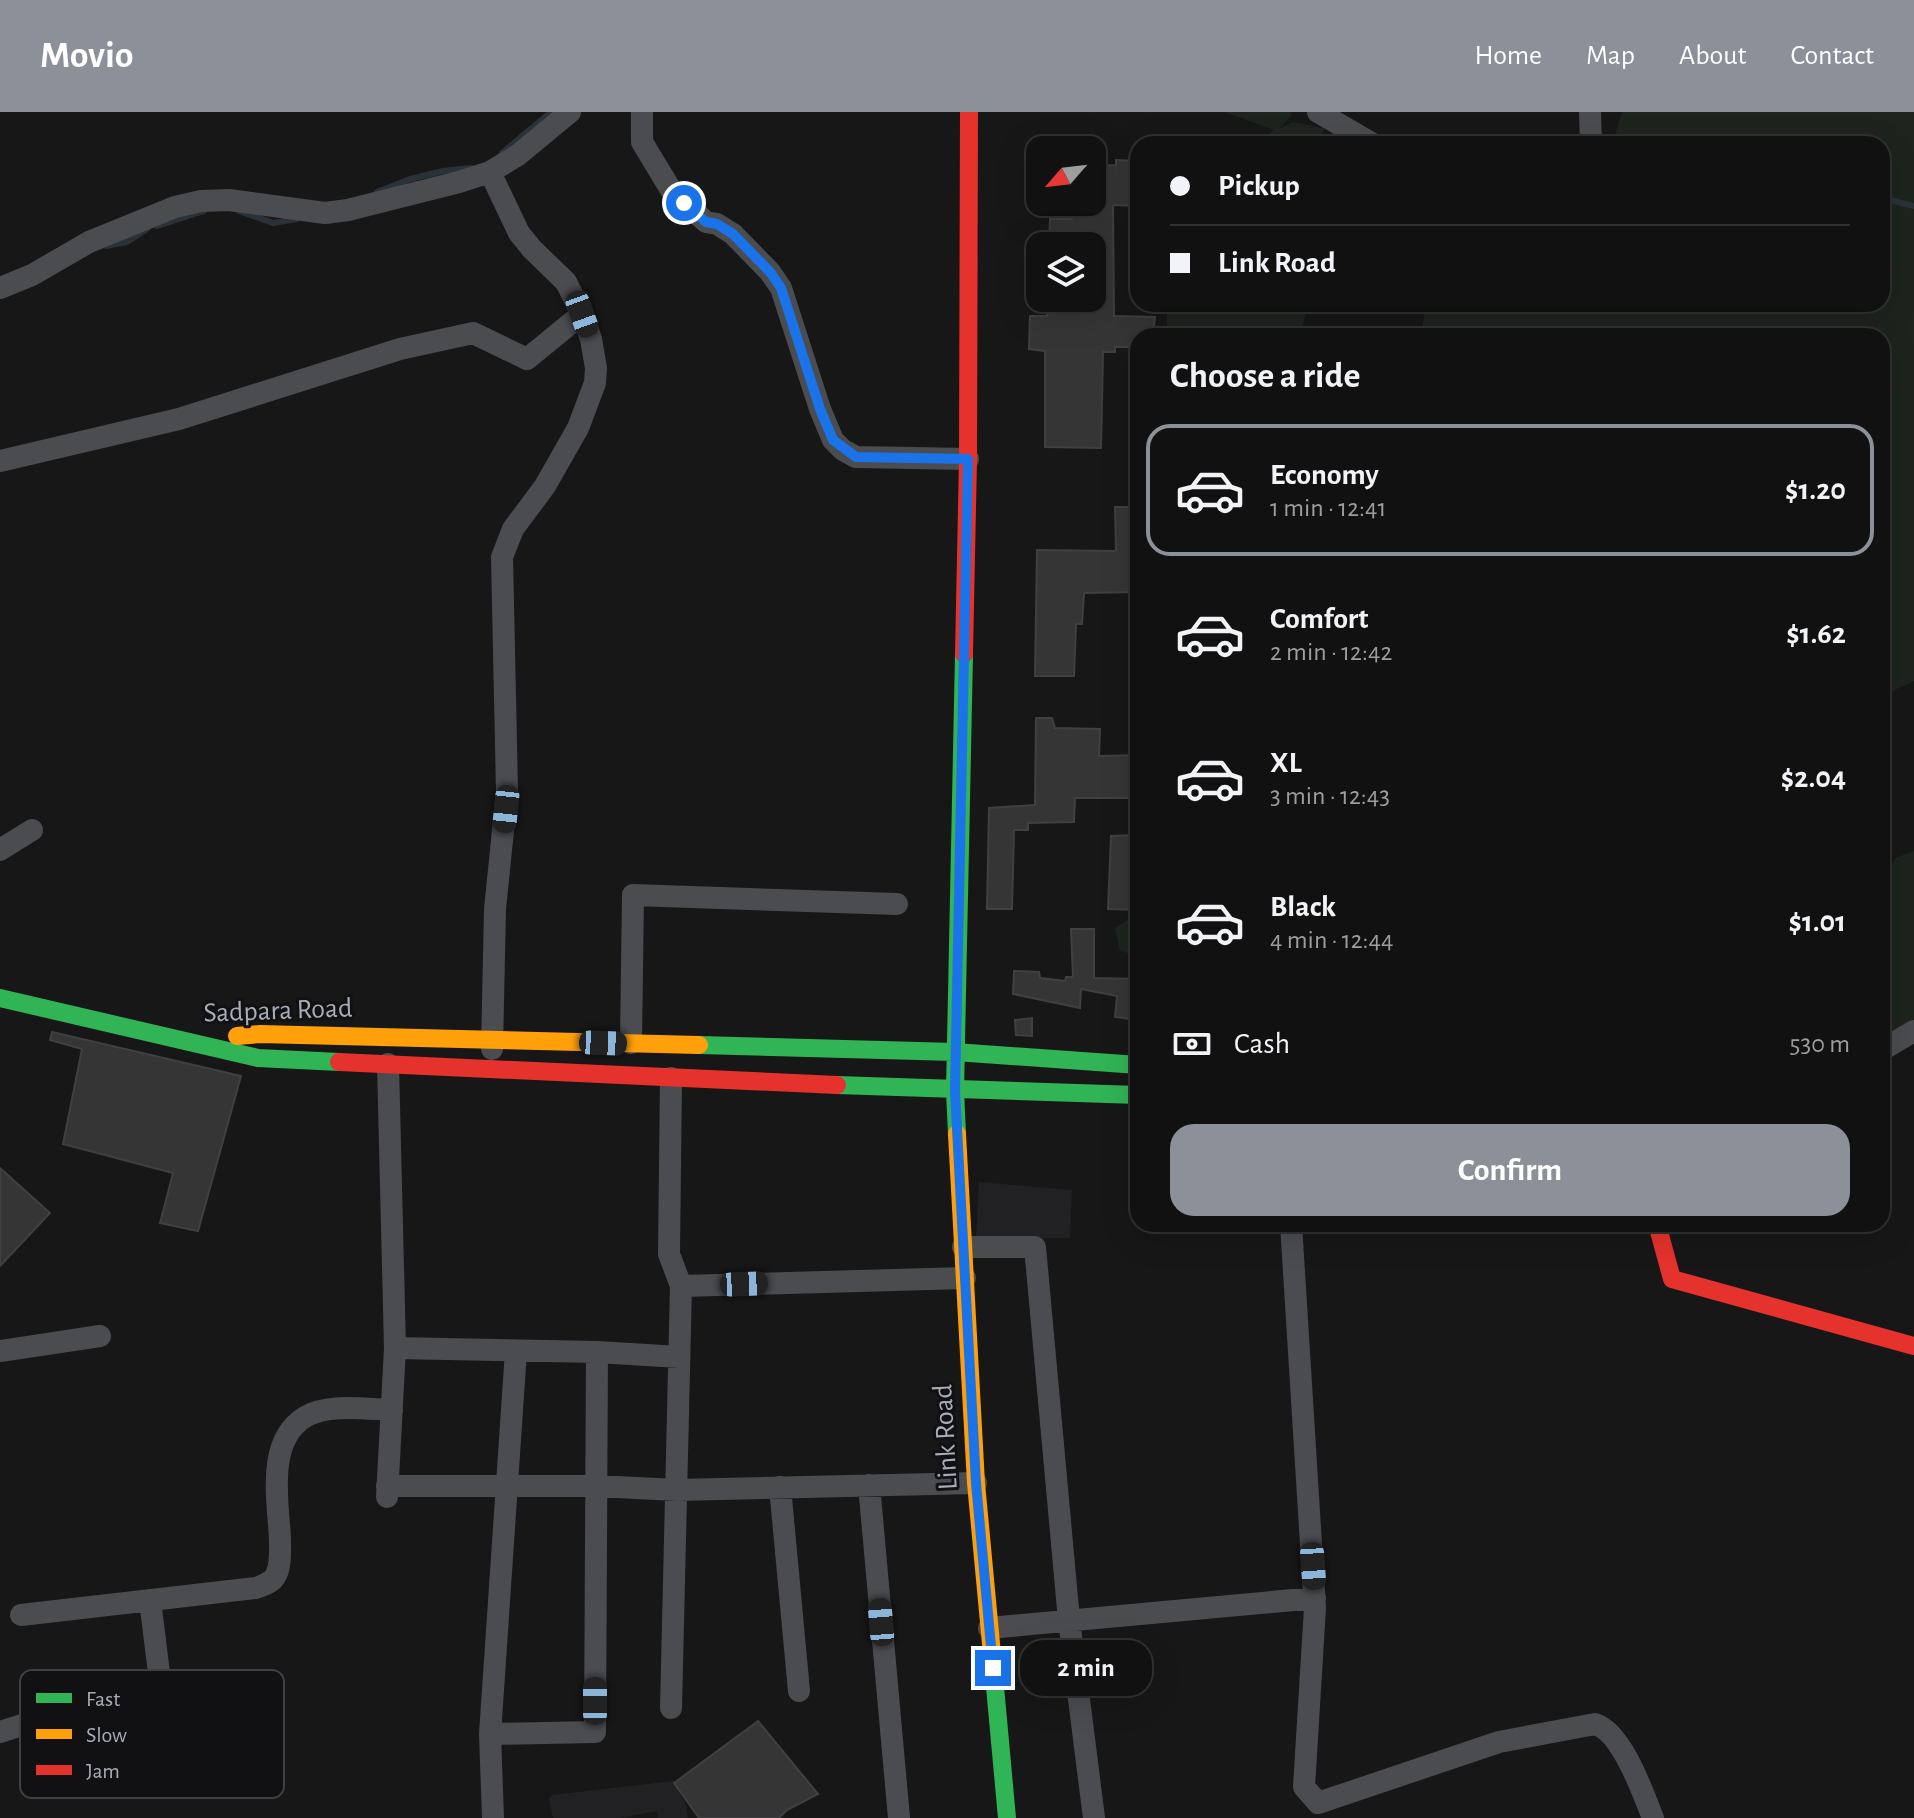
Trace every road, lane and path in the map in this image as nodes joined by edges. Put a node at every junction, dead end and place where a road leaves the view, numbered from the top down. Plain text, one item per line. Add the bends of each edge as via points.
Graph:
1 (570, 112) edge
2 (642, 112) edge
3 (969, 112) edge
4 (1318, 112) edge
5 (1590, 112) edge
6 (1359, 136) edge
7 (1591, 136) edge
8 (490, 172) junction
9 (0, 288) edge
10 (582, 314) junction
11 (968, 459) junction
12 (0, 461) edge
13 (32, 830) dead end
14 (0, 850) edge
15 (897, 904) dead end
16 (0, 998) edge
17 (1914, 1031) edge
18 (491, 1040) junction
19 (184, 1042) junction
20 (631, 1043) junction
21 (1890, 1045) edge
22 (955, 1052) junction
23 (388, 1064) junction
24 (1130, 1064) edge
25 (492, 1069) junction
26 (671, 1078) junction
27 (955, 1091) junction
28 (1130, 1095) edge
29 (1292, 1232) edge
30 (1659, 1232) edge
31 (963, 1247) junction
32 (965, 1278) junction
33 (681, 1286) junction
34 (100, 1336) dead end
35 (1914, 1346) edge
36 (395, 1348) junction
37 (0, 1351) edge
38 (516, 1351) junction
39 (597, 1352) junction
40 (679, 1357) junction
41 (392, 1410) junction
42 (976, 1483) junction
43 (869, 1485) junction
44 (508, 1486) junction
45 (596, 1486) junction
46 (780, 1487) junction
47 (677, 1490) junction
48 (1315, 1598) junction
49 (150, 1600) junction
50 (21, 1615) dead end
51 (1069, 1620) junction
52 (989, 1628) junction
53 (159, 1670) edge
54 (799, 1691) dead end
55 (671, 1708) dead end
56 (20, 1726) edge
57 (0, 1732) edge
58 (490, 1734) junction
59 (493, 1818) edge
60 (899, 1818) edge
61 (1007, 1818) edge
62 (1094, 1818) edge
63 (1653, 1818) edge

1 - 8 street
2 - 11 street via 642,142 671,190 706,222 733,234 781,288 833,440 856,457
3 - 11 main road, Link Road
4 - 6 street
5 - 7 street
8 - 9 street via 325,213 229,200 175,207 89,242
8 - 10 street via 519,233 566,282
10 - 12 street via 527,359 473,333 400,349 179,419
10 - 18 street via 596,368 588,406 545,486 513,529 502,557 507,791 495,909
11 - 22 main road, Link Road
13 - 14 street
15 - 20 street via 633,895
16 - 19 main road
17 - 21 street
18 - 19 main road, Sadpara Road via 260,1034
18 - 20 main road, Sadpara Road
18 - 25 street
19 - 23 main road, Sadpara Road via 258,1058
20 - 22 main road, Sadpara Road
22 - 24 main road, Sadpara Road
22 - 27 main road, Link Road
23 - 25 main road, Sadpara Road
23 - 36 street
25 - 26 main road, Sadpara Road
26 - 27 main road, Sadpara Road
26 - 33 street via 669,1254
27 - 28 main road, Sadpara Road
27 - 31 main road, Link Road
29 - 48 street
30 - 35 main road via 1672,1279
31 - 32 main road, Link Road
31 - 51 street via 1035,1247
32 - 33 street
32 - 42 main road, Link Road
33 - 40 street
34 - 37 street
36 - 38 street
36 - 41 street
38 - 39 street
38 - 44 street
39 - 40 street
39 - 45 street
40 - 47 street
41 - 44 street via 387,1491
41 - 49 street via 331,1410 307,1416 293,1428 277,1469 280,1548 277,1574 270,1583
42 - 43 street
42 - 52 main road, Link Road
43 - 46 street
43 - 60 street
44 - 45 street
44 - 58 street
45 - 47 street
45 - 58 street via 595,1732
46 - 47 street
46 - 54 street
47 - 55 street
48 - 51 street
48 - 63 street via 1304,1787 1318,1803 1499,1742 1595,1724 1608,1730 1621,1747
49 - 50 street
49 - 53 street
51 - 52 street
51 - 62 street
52 - 61 main road, Link Road
56 - 57 street
58 - 59 street

